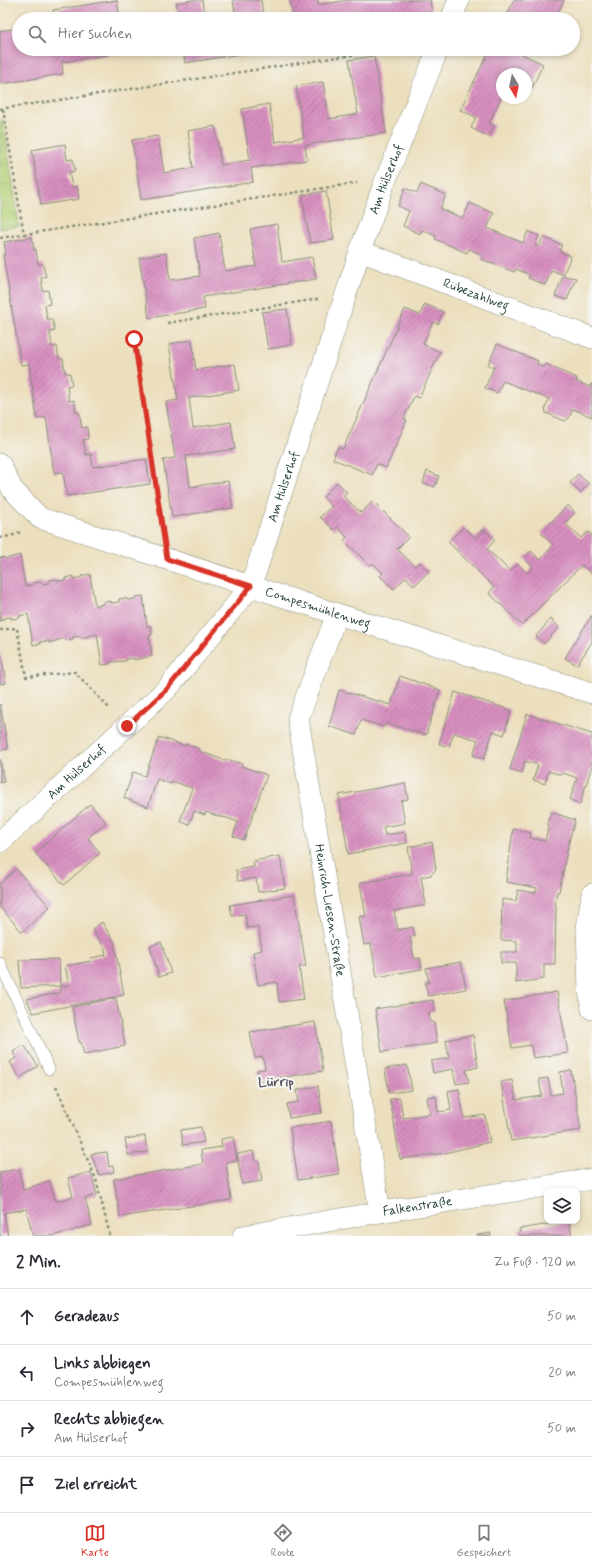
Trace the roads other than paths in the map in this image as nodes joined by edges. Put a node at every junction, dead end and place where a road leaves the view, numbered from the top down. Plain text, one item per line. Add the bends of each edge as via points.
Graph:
1 (459, 0) edge
2 (454, 12) edge
3 (435, 56) edge
4 (360, 251) junction
5 (592, 338) edge
6 (0, 464) edge
7 (251, 586) junction
8 (337, 614) junction
9 (592, 693) edge
10 (0, 842) edge
11 (592, 894) edge
12 (0, 963) edge
13 (592, 1009) edge
14 (49, 1069) road end
15 (592, 1179) edge
16 (380, 1212) junction
17 (243, 1236) edge

1 - 2 street
3 - 4 street, Am Hülserhof
4 - 5 street, Rübezahlweg
4 - 7 street, Am Hülserhof
6 - 7 street, Compesmühlenweg via 12,489 40,518
7 - 8 street, Compesmühlenweg
7 - 10 street, Am Hülserhof via 167,689
8 - 9 street, Compesmühlenweg
8 - 16 street, Heinrich-Liesen-Straße via 298,719
11 - 13 street via 587,928
12 - 14 lane
15 - 16 street, Falkenstraße
16 - 17 street, Falkenstraße

